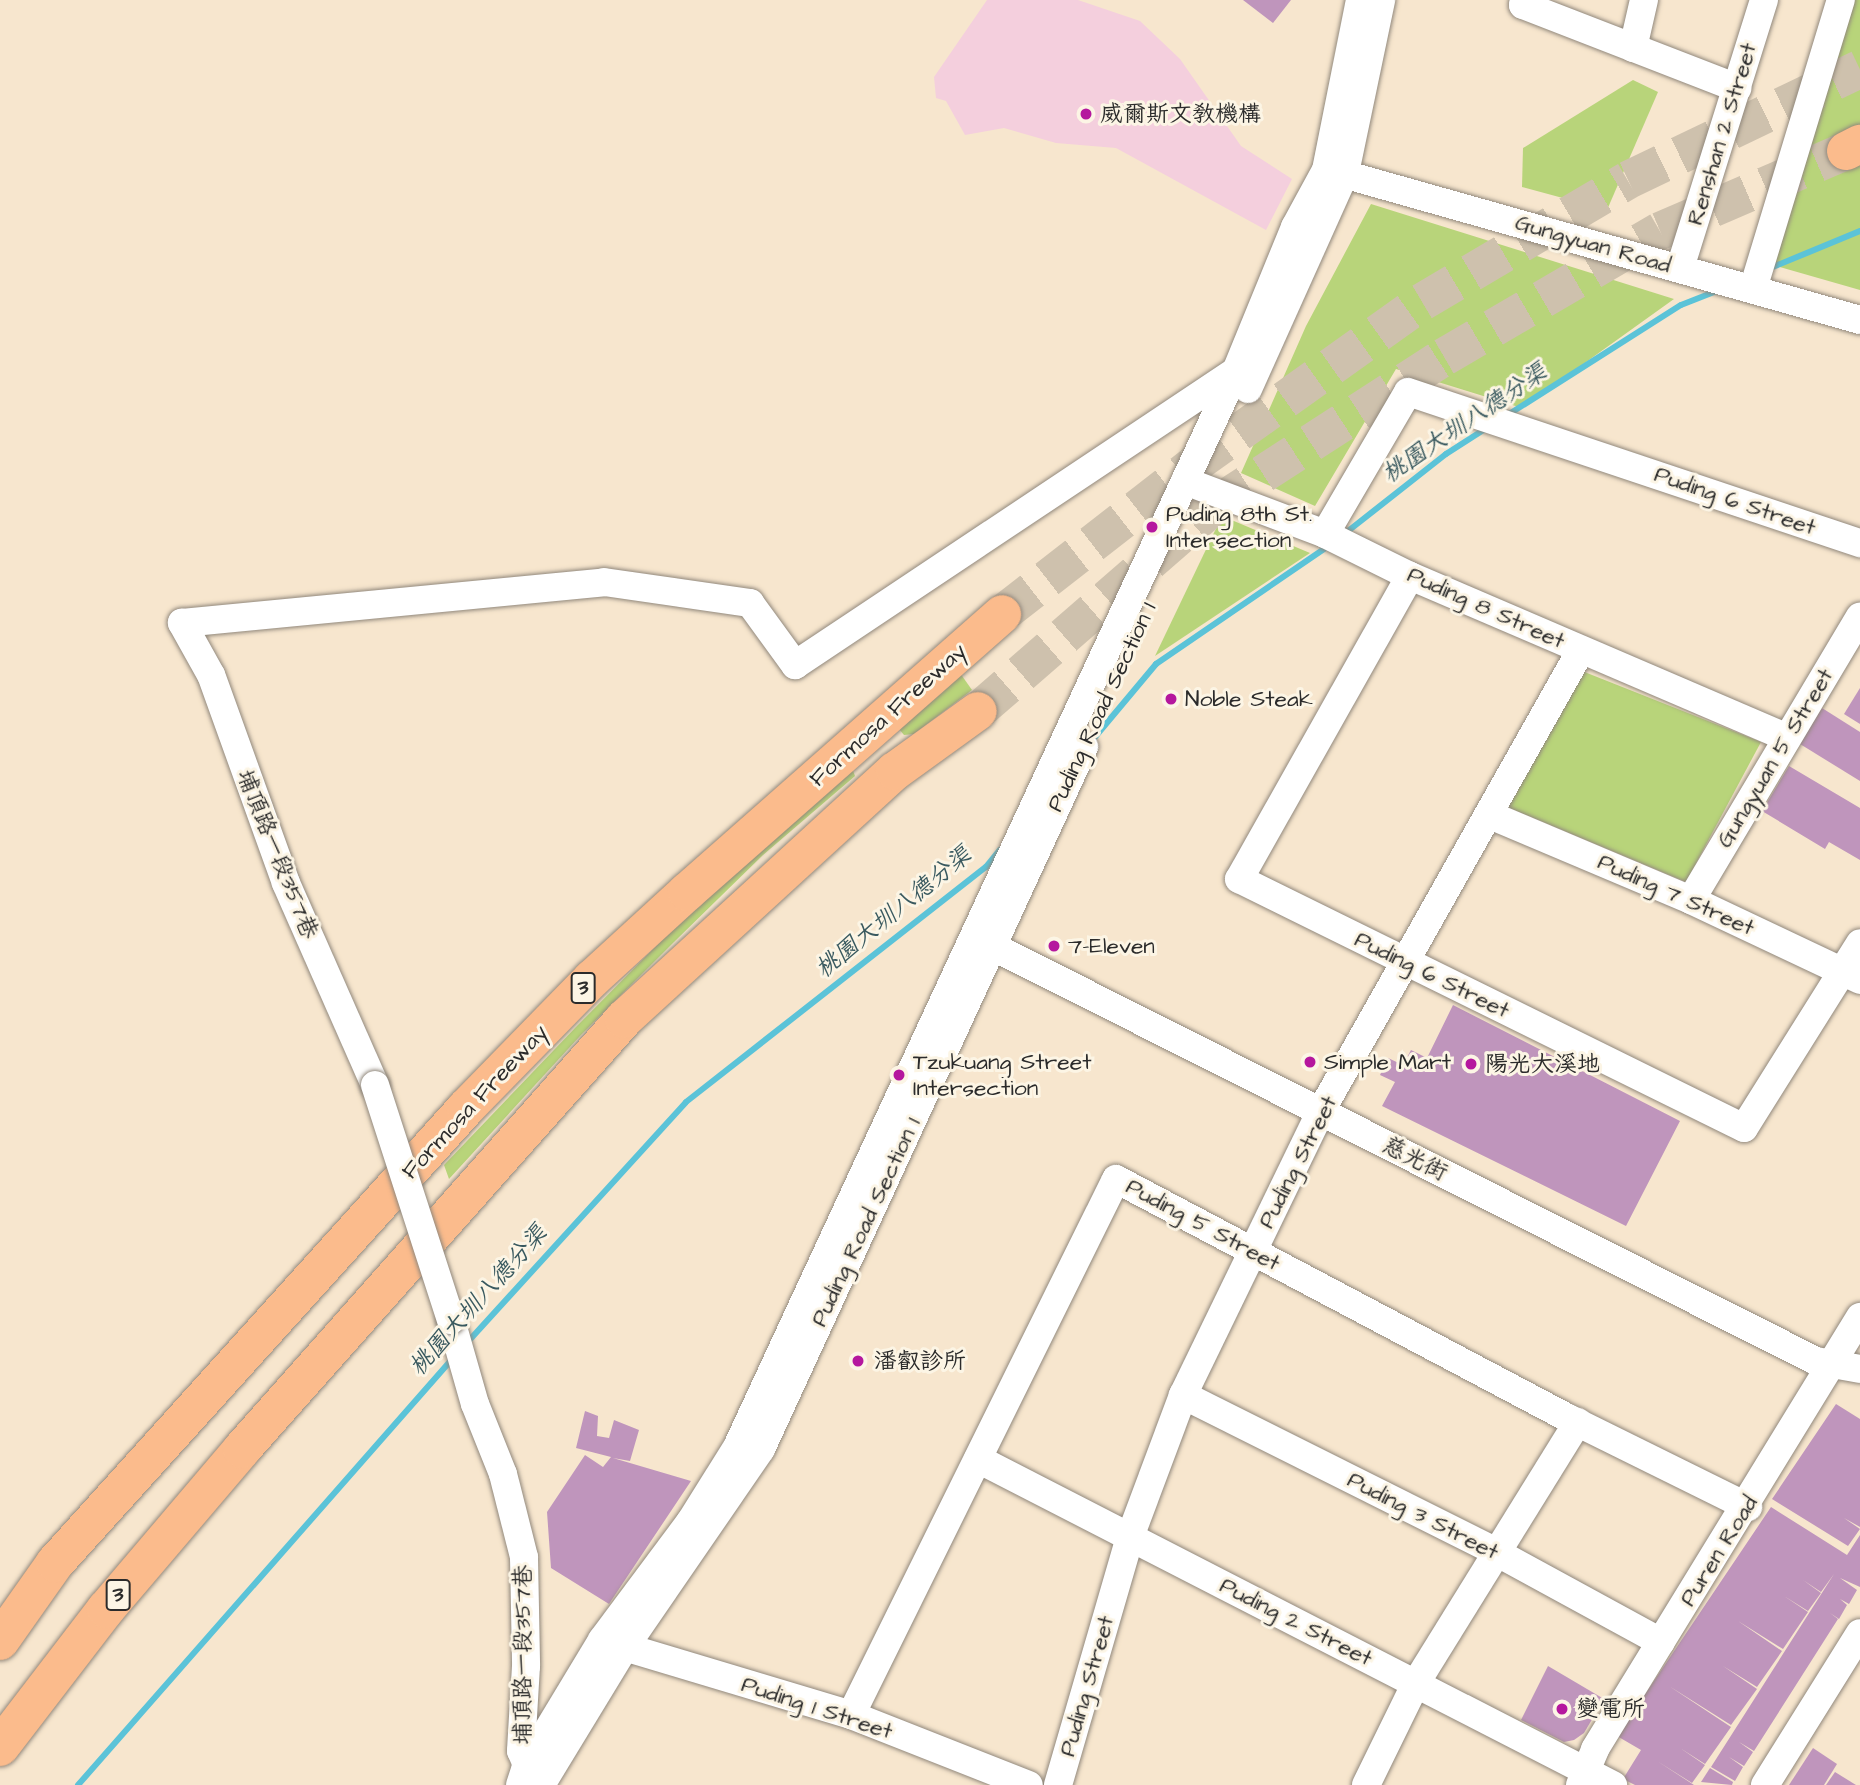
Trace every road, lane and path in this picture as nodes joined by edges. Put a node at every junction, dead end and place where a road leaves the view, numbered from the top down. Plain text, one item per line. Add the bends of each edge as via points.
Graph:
1 (1360, 0) edge
2 (1381, 0) edge
3 (1524, 0) edge
4 (1644, 0) edge
5 (1764, 0) edge
6 (1841, 0) edge
7 (1633, 48) junction
8 (1737, 88) junction
9 (1336, 172) junction
10 (1681, 268) junction
11 (1753, 289) junction
12 (1860, 320) edge
13 (1248, 367) junction
14 (1194, 485) junction
15 (1325, 534) junction
16 (1860, 543) edge
17 (1410, 576) junction
18 (1002, 614) tunnel mouth
19 (1860, 616) edge
20 (1581, 650) junction
21 (978, 711) tunnel mouth
22 (1785, 737) junction
23 (861, 740) junction
24 (895, 771) junction
25 (1490, 815) junction
26 (1691, 900) junction
27 (983, 941) junction
28 (1860, 943) edge
29 (1406, 963) junction
30 (1851, 976) edge
31 (1321, 1111) junction
32 (1253, 1251) junction
33 (1860, 1317) edge
34 (1832, 1363) junction
35 (1860, 1369) edge
36 (1182, 1395) junction
37 (1578, 1422) junction
38 (978, 1460) junction
39 (1748, 1507) junction
40 (1130, 1538) junction
41 (1494, 1551) junction
42 (1860, 1633) edge
43 (0, 1641) edge
44 (1661, 1642) junction
45 (614, 1644) junction
46 (1416, 1683) junction
47 (851, 1715) junction
48 (0, 1747) edge
49 (1584, 1778) edge
50 (532, 1780) edge
51 (1029, 1785) edge
52 (1058, 1785) edge
53 (1366, 1785) edge
54 (1613, 1785) edge
55 (1765, 1785) edge

1 - 9 street
2 - 9 street
3 - 7 street via 1523,5
4 - 7 street
5 - 8 street, Renshan 2 Street
6 - 11 street
7 - 8 street
8 - 10 street, Renshan 2 Street
9 - 10 street, Gungyuan Road
9 - 13 street, Puding Road Section 1 via 1295,227
10 - 11 street, Gungyuan Road
11 - 12 street, Gungyuan Road
13 - 14 street, Puding Road Section 1
13 - 50 street, 埔頂路一段357巷, bridge via 795,665 750,603 604,582 182,623 211,675 286,883 375,1085 475,1404 503,1474 524,1557 526,1666 521,1751
14 - 15 street, Puding 8 Street
14 - 27 street, Puding Road Section 1
15 - 16 street, Puding 6 Street via 1408,392
15 - 17 street, Puding 8 Street
17 - 20 street, Puding 8 Street
17 - 29 street, Puding 6 Street via 1239,879
18 - 23 highway, Formosa Freeway / 3
19 - 22 street, Gungyuan 5 Street
20 - 22 street, Puding 8 Street
20 - 25 street, Puding Street
21 - 24 highway, Formosa Freeway / 3
22 - 26 street, Gungyuan 5 Street
23 - 24 highway
23 - 43 highway, Formosa Freeway / 3 via 593,979 466,1108 55,1563
24 - 48 highway, Formosa Freeway / 3 via 624,1019 242,1449 106,1609
25 - 26 street, Puding 7 Street
25 - 29 street, Puding Street
26 - 30 street, Puding 7 Street
27 - 31 street, 慈光街
27 - 45 street, Puding Road Section 1 via 737,1447
28 - 30 street, Puding 6 Street
29 - 30 street, Puding 6 Street via 1744,1128
29 - 31 street, Puding Street
31 - 32 street, Puding Street
31 - 34 street, 慈光街 via 1816,1362
32 - 36 street, Puding Street
32 - 37 street, Puding 5 Street
32 - 38 street, Puding 5 Street via 1116,1179
33 - 34 street, Puren Road
34 - 35 street, 慈光街
34 - 39 street, Puren Road
36 - 40 street, Puding Street
36 - 41 street, Puding 3 Street
37 - 39 street, Puding 5 Street
37 - 41 street
38 - 40 street, Puding 2 Street
38 - 47 street, Puding 5 Street
39 - 44 street, Puren Road
40 - 46 street, Puding 2 Street
40 - 52 street, Puding Street
41 - 44 street, Puding 3 Street
41 - 46 street
42 - 55 street
44 - 49 street, Puren Road via 1595,1749
45 - 47 street, Puding 1 Street
45 - 50 street, Puding Road Section 1
46 - 49 street, Puding 2 Street
46 - 53 street
47 - 51 street, Puding 1 Street
49 - 54 street, Puding 2 Street

